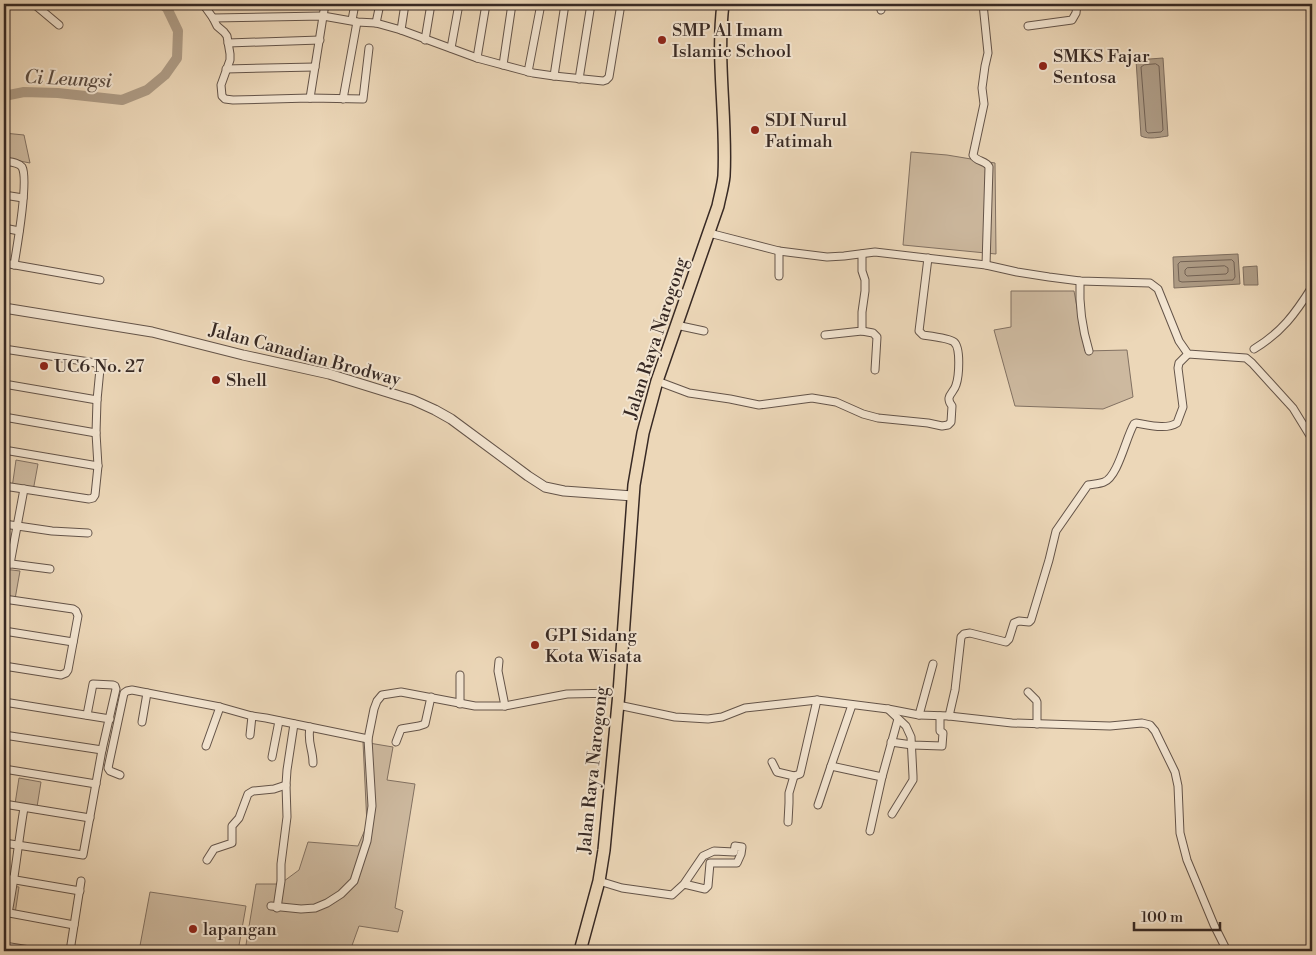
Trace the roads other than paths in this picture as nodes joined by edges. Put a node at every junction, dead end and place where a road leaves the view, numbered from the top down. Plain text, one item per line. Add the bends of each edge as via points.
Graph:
1 (34, 4) edge
2 (203, 4) edge
3 (325, 4) edge
4 (355, 4) edge
5 (380, 4) edge
6 (405, 4) edge
7 (432, 4) edge
8 (459, 4) edge
9 (486, 4) edge
10 (512, 4) edge
11 (540, 4) edge
12 (565, 4) edge
13 (591, 4) edge
14 (622, 4) edge
15 (723, 4) edge
16 (983, 4) edge
17 (1077, 4) edge
18 (323, 16) junction
19 (213, 18) junction
20 (354, 21) junction
21 (376, 23) junction
22 (59, 25) dead end
23 (1028, 26) dead end
24 (401, 30) junction
25 (320, 40) junction
26 (425, 40) junction
27 (228, 43) junction
28 (369, 48) dead end
29 (452, 48) junction
30 (477, 58) junction
31 (503, 65) junction
32 (315, 67) junction
33 (226, 68) junction
34 (528, 72) junction
35 (554, 76) junction
36 (579, 79) junction
37 (310, 98) junction
38 (343, 98) junction
39 (4, 161) edge
40 (4, 195) edge
41 (23, 198) junction
42 (4, 228) edge
43 (19, 231) junction
44 (709, 233) junction
45 (779, 251) junction
46 (862, 254) junction
47 (928, 258) junction
48 (4, 263) edge
49 (14, 265) junction
50 (986, 265) junction
51 (779, 276) dead end
52 (100, 280) dead end
53 (1080, 280) junction
54 (1312, 287) edge
55 (4, 308) edge
56 (676, 325) junction
57 (704, 331) dead end
58 (862, 331) junction
59 (825, 335) dead end
60 (4, 349) edge
61 (1254, 349) dead end
62 (1089, 351) dead end
63 (1188, 354) junction
64 (875, 370) dead end
65 (657, 381) junction
66 (4, 384) edge
67 (97, 400) junction
68 (4, 417) edge
69 (96, 432) junction
70 (1312, 438) edge
71 (4, 450) edge
72 (98, 466) junction
73 (4, 486) edge
74 (24, 489) junction
75 (633, 496) junction
76 (4, 524) edge
77 (18, 526) junction
78 (88, 533) dead end
79 (7, 563) edge
80 (50, 569) dead end
81 (4, 598) edge
82 (4, 632) edge
83 (73, 642) junction
84 (499, 661) dead end
85 (934, 664) dead end
86 (4, 666) edge
87 (460, 675) dead end
88 (1028, 692) dead end
89 (147, 693) junction
90 (431, 697) junction
91 (618, 699) junction
92 (817, 700) junction
93 (4, 702) edge
94 (460, 704) junction
95 (852, 705) junction
96 (505, 706) junction
97 (220, 707) junction
98 (888, 709) junction
99 (87, 715) junction
100 (919, 715) junction
101 (252, 716) junction
102 (940, 716) junction
103 (949, 716) junction
104 (110, 719) junction
105 (898, 719) junction
106 (279, 721) junction
107 (142, 722) dead end
108 (294, 724) junction
109 (1037, 724) junction
110 (310, 727) junction
111 (4, 735) edge
112 (250, 735) dead end
113 (368, 739) junction
114 (396, 742) dead end
115 (891, 742) junction
116 (912, 745) junction
117 (206, 746) dead end
118 (102, 750) junction
119 (272, 757) dead end
120 (772, 762) dead end
121 (313, 763) dead end
122 (830, 766) junction
123 (4, 769) edge
124 (120, 775) dead end
125 (794, 776) junction
126 (882, 777) junction
127 (96, 784) junction
128 (286, 784) junction
129 (4, 804) edge
130 (818, 805) dead end
131 (24, 808) junction
132 (892, 814) dead end
133 (90, 818) junction
134 (788, 822) dead end
135 (870, 832) dead end
136 (4, 842) edge
137 (17, 845) junction
138 (207, 860) dead end
139 (4, 878) edge
140 (14, 880) junction
141 (81, 881) dead end
142 (598, 881) junction
143 (684, 884) junction
144 (80, 891) junction
145 (6, 912) edge
146 (74, 925) junction
147 (4, 946) edge
148 (36, 951) edge
149 (70, 951) edge
150 (580, 951) edge
151 (1227, 951) edge

1 - 22 street
2 - 19 street
3 - 18 street
4 - 20 street
5 - 21 street
6 - 24 street
7 - 26 street
8 - 29 street
9 - 30 street
10 - 31 street
11 - 34 street
12 - 35 street
13 - 36 street
14 - 36 street via 609,77 603,81
15 - 44 main road, Jalan Raya Narogong via 720,44 724,179
16 - 50 street via 988,54 982,88 984,104 973,155 989,167
17 - 23 street via 1072,20
18 - 19 street
18 - 20 street
18 - 25 street
19 - 27 street
20 - 21 street
20 - 38 street
21 - 24 street
24 - 26 street
25 - 27 street
25 - 32 street
26 - 29 street
27 - 33 street via 230,60
28 - 38 street via 363,99
29 - 30 street
30 - 31 street
31 - 34 street
32 - 33 street
32 - 37 street
33 - 37 street via 221,86 225,99
34 - 35 street
35 - 36 street
37 - 38 street
39 - 41 street via 21,166
40 - 41 street
41 - 43 street
42 - 43 street
43 - 49 street
44 - 45 street
44 - 56 main road, Jalan Raya Narogong
45 - 46 street via 826,257
45 - 51 street
46 - 47 street via 874,252
46 - 58 street via 865,280
47 - 50 street
47 - 65 street via 919,331 923,335 952,340 959,360 956,386 949,397 952,419 948,425 878,418 836,402 812,398 759,405 689,393
48 - 49 street
49 - 52 street
50 - 53 street
53 - 62 street via 1080,307
53 - 63 street via 1153,284
54 - 61 street via 1291,319
55 - 75 street, Jalan Canadian Brodway via 152,332 329,374 436,410 545,487
56 - 57 street
56 - 65 main road, Jalan Raya Narogong
58 - 59 street
58 - 64 street via 877,336
60 - 67 street via 96,363 100,369
63 - 70 street via 1246,358 1293,408
63 - 103 street via 1178,368 1183,407 1177,423 1169,426 1134,424 1113,473 1103,483 1088,485 1056,531 1031,620 1014,623 1006,642 970,633 962,637
65 - 75 main road, Jalan Raya Narogong via 643,433
66 - 67 street
67 - 69 street
68 - 69 street
69 - 72 street
71 - 72 street
72 - 74 street via 95,495 90,499
73 - 74 street
74 - 77 street
75 - 91 main road, Jalan Raya Narogong
76 - 77 street
77 - 78 street
77 - 79 street
79 - 80 street
81 - 83 street via 73,609 78,616
82 - 83 street
83 - 86 street via 68,670 64,674
84 - 96 street
85 - 100 street
87 - 94 street
88 - 109 street via 1037,702
89 - 97 street
89 - 107 street
89 - 124 street via 135,690 124,693 108,768
90 - 94 street
90 - 113 street via 401,692 382,695 374,709
90 - 114 street via 425,724 401,729
91 - 92 street via 675,717 708,719 744,708
91 - 96 street via 567,694
91 - 142 main road, Jalan Raya Narogong via 607,825
92 - 95 street
92 - 125 street via 801,773
93 - 99 street
94 - 96 street
95 - 98 street
95 - 122 street
97 - 101 street
97 - 117 street
98 - 100 street
98 - 105 street
99 - 104 street
99 - 104 street via 93,684 113,685 116,689
100 - 102 street
101 - 106 street
101 - 112 street
102 - 103 street
102 - 116 street via 942,746
103 - 109 street
104 - 118 street
105 - 115 street
105 - 116 street via 906,726
106 - 108 street
106 - 119 street
108 - 110 street
108 - 128 street
109 - 151 street via 1110,726 1142,723 1152,727 1175,772 1180,833 1187,860
110 - 113 street
110 - 121 street
111 - 118 street
113 - 128 street via 372,806 367,841 354,881 341,894 315,908 274,907 281,881 287,817
115 - 116 street
115 - 126 street
116 - 132 street via 913,780
118 - 127 street
120 - 125 street via 777,772
122 - 126 street
122 - 130 street
123 - 127 street
125 - 134 street via 789,793
126 - 135 street
127 - 133 street
128 - 138 street via 248,794 239,818 232,826 232,843 214,849
129 - 131 street
131 - 133 street
131 - 137 street
133 - 137 street via 83,855
136 - 137 street
137 - 140 street
139 - 140 street
140 - 144 street
140 - 145 street
141 - 144 street
142 - 143 street via 672,895
142 - 150 main road, Jalan Raya Narogong
143 - 143 street via 702,856 714,851 734,852 735,846 742,847 737,864 710,863 705,890
144 - 146 street
145 - 146 street
146 - 149 street
147 - 148 street

